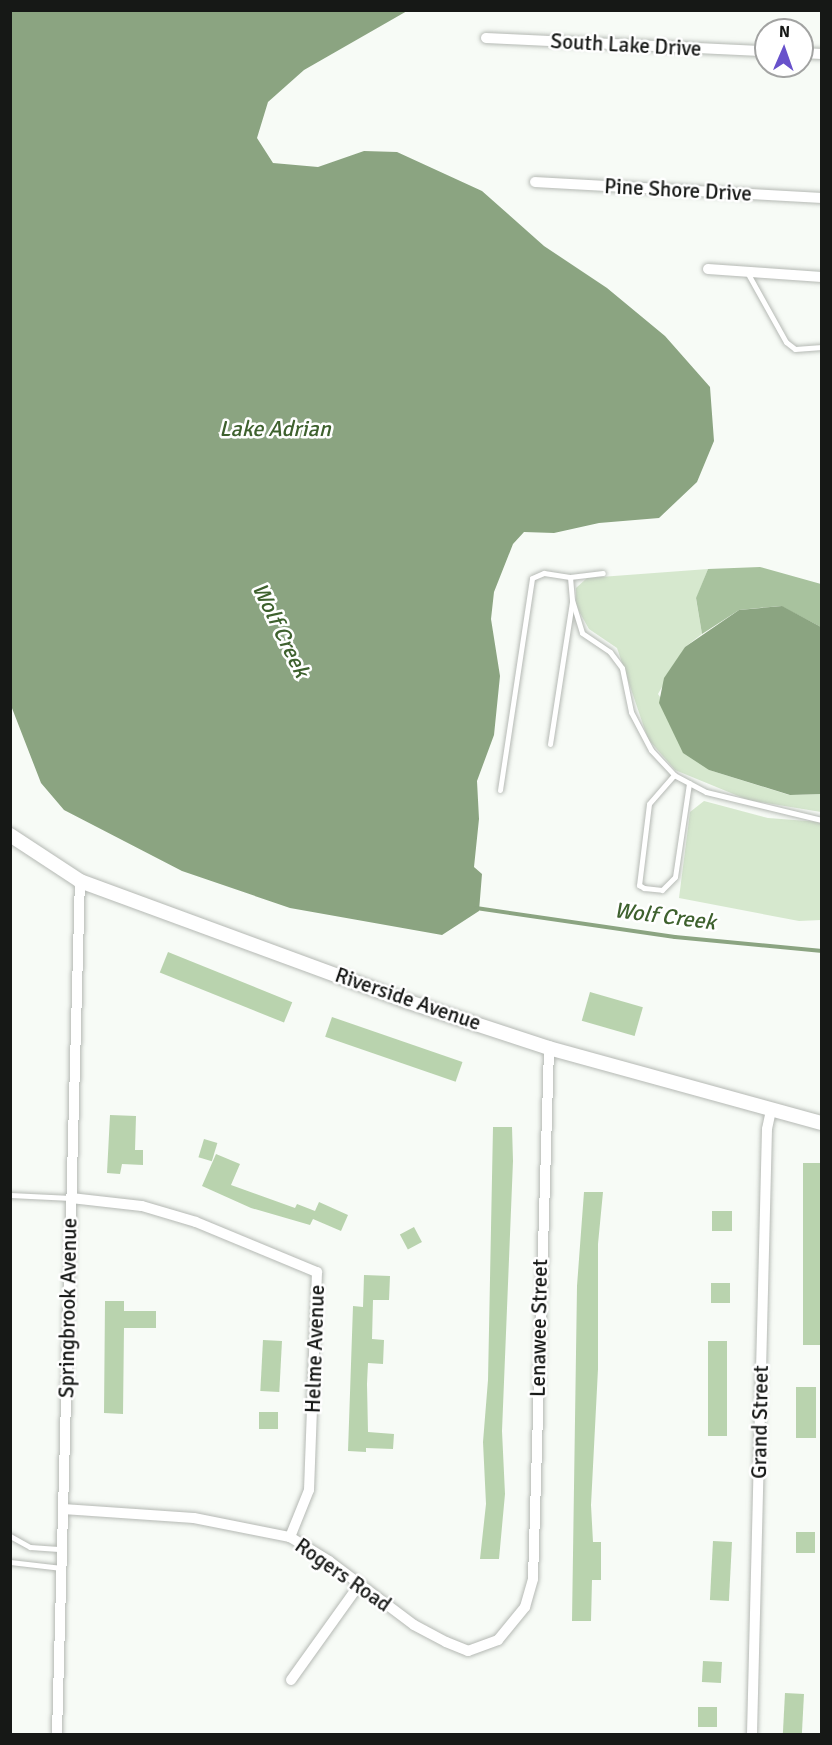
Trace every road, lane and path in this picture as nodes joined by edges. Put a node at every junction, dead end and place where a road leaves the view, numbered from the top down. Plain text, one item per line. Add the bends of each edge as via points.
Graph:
1 (486, 39) dead end
2 (754, 50) edge
3 (535, 182) dead end
4 (822, 198) edge
5 (708, 269) dead end
6 (747, 272) junction
7 (822, 277) edge
8 (822, 347) edge
9 (603, 573) dead end
10 (570, 577) junction
11 (572, 600) junction
12 (550, 744) dead end
13 (674, 775) junction
14 (689, 783) junction
15 (500, 790) dead end
16 (822, 820) edge
17 (10, 835) edge
18 (80, 881) junction
19 (549, 1048) junction
20 (771, 1110) junction
21 (822, 1123) edge
22 (10, 1195) edge
23 (71, 1198) junction
24 (63, 1509) junction
25 (10, 1536) edge
26 (291, 1537) junction
27 (62, 1548) junction
28 (10, 1562) edge
29 (62, 1568) junction
30 (359, 1586) junction
31 (525, 1607) joint
32 (291, 1680) dead end
33 (57, 1734) edge
34 (752, 1734) edge

1 - 2 street, South Lake Drive
3 - 4 street, Pine Shore Drive
5 - 6 street
6 - 7 street
6 - 8 lane via 786,342 795,349
9 - 10 lane
10 - 11 lane
10 - 15 lane via 544,573 532,578
11 - 12 lane
11 - 13 lane via 582,633 610,652 622,668 631,712 651,750
13 - 14 lane
13 - 14 lane via 649,804 639,885 644,888 662,890 675,877
14 - 16 lane via 706,792 781,813
17 - 18 street, Riverside Avenue
18 - 19 street, Riverside Avenue via 406,1001
18 - 23 street, Springbrook Avenue
19 - 20 street, Riverside Avenue
19 - 31 street, Lenawee Street via 533,1579
20 - 21 street, Riverside Avenue
20 - 34 street, Grand Street via 767,1129
22 - 23 lane
23 - 24 street, Springbrook Avenue
23 - 26 street, Helme Avenue via 142,1206 186,1219 317,1272 309,1490
24 - 26 street, Rogers Road via 194,1518
24 - 27 street, Springbrook Avenue
25 - 27 lane via 30,1547
26 - 30 street, Rogers Road
27 - 29 street, Springbrook Avenue
28 - 29 lane
29 - 33 street, Springbrook Avenue
30 - 31 street, Rogers Road via 414,1625 468,1651 498,1640
30 - 32 street

